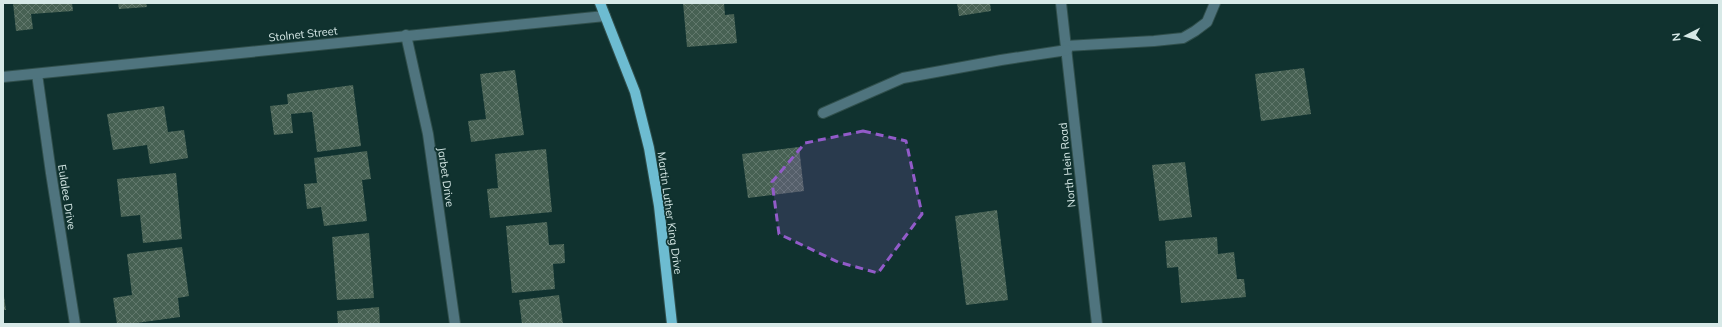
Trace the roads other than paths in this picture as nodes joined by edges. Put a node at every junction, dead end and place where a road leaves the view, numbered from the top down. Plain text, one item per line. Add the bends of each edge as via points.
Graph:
1 (600, 3) edge
2 (1062, 3) edge
3 (1215, 3) edge
4 (605, 16) junction
5 (406, 35) junction
6 (1066, 48) junction
7 (36, 74) junction
8 (3, 77) edge
9 (823, 114) dead end
10 (75, 324) edge
11 (455, 324) edge
12 (672, 324) edge
13 (1097, 324) edge

1 - 4 main road, Martin Luther King Drive
2 - 6 street, North Hein Road
3 - 6 street via 1207,22 1183,38
4 - 5 street, Stolnet Street
4 - 12 main road, Martin Luther King Drive via 635,92 649,148 659,206
5 - 7 street, Stolnet Street
5 - 11 street, Jarbet Drive via 428,134
6 - 9 street via 903,78
6 - 13 street, North Hein Road
7 - 8 street, Stolnet Street
7 - 10 street, Eulalee Drive

